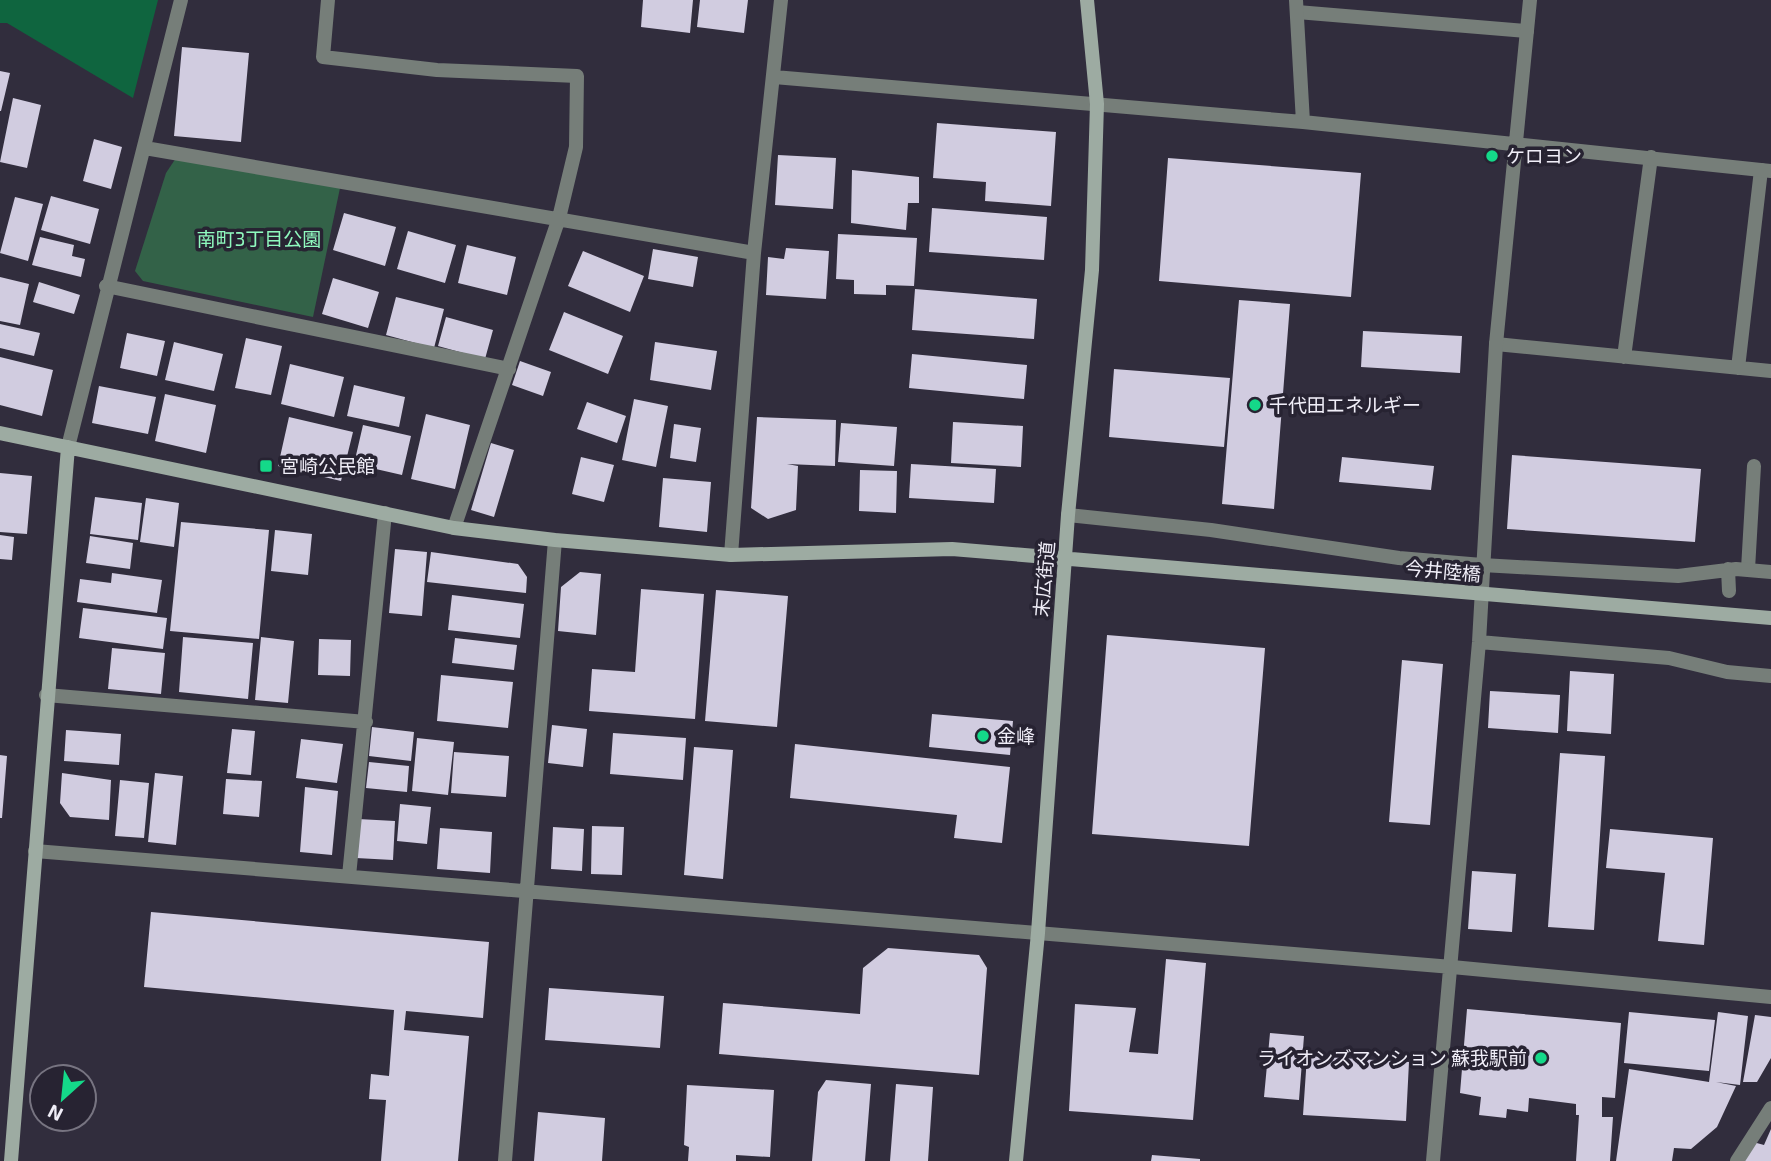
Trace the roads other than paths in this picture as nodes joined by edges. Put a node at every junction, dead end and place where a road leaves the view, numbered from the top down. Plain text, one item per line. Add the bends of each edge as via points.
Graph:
1 (181, 0) edge
2 (328, 0) edge
3 (781, 0) edge
4 (1087, 0) edge
5 (1530, 0) edge
6 (1296, 6) edge
7 (1527, 31) junction
8 (774, 77) junction
9 (1097, 104) junction
10 (1303, 122) junction
11 (1517, 144) junction
12 (145, 148) junction
13 (1651, 157) junction
14 (1766, 171) edge
15 (559, 218) junction
16 (754, 254) junction
17 (106, 286) junction
18 (1496, 344) junction
19 (1625, 357) junction
20 (1738, 368) junction
21 (509, 369) junction
22 (1771, 371) edge
23 (0, 433) edge
24 (68, 446) junction
25 (1755, 466) dead end
26 (385, 513) junction
27 (1068, 515) junction
28 (454, 528) junction
29 (555, 540) junction
30 (731, 555) junction
31 (1065, 559) junction
32 (1482, 565) junction
33 (1728, 569) junction
34 (1748, 569) junction
35 (1771, 572) edge
36 (1729, 590) dead end
37 (1771, 618) edge
38 (1479, 642) junction
39 (1771, 676) edge
40 (46, 695) junction
41 (366, 722) junction
42 (35, 851) junction
43 (349, 876) junction
44 (527, 890) junction
45 (1038, 933) junction
46 (1452, 967) junction
47 (1771, 997) edge
48 (1771, 1108) edge
49 (10, 1161) edge
50 (505, 1161) edge
51 (1016, 1161) edge
52 (1433, 1161) edge
53 (1737, 1161) edge

1 - 12 street
2 - 15 street via 323,57 437,70 577,76 576,148
3 - 8 street
4 - 9 street, 末広街道
5 - 7 street
6 - 7 street
6 - 10 street
7 - 11 street
8 - 9 street
8 - 16 street
9 - 10 street
9 - 27 street, 末広街道 via 1092,270
10 - 11 street
11 - 13 street
11 - 18 street
12 - 15 street
12 - 17 street
13 - 14 street
13 - 19 street
14 - 20 street
15 - 16 street
15 - 21 street
16 - 30 street
17 - 21 street
17 - 24 street
18 - 19 street
18 - 32 street
19 - 20 street
20 - 22 street
21 - 28 street
23 - 24 street, 今井陸橋
24 - 26 street, 今井陸橋 via 259,490
24 - 40 street
25 - 34 street
26 - 28 street, 今井陸橋
26 - 41 street
27 - 31 street, 末広街道
27 - 32 street
28 - 29 street, 今井陸橋
29 - 30 street, 今井陸橋
29 - 44 street
30 - 31 street, 今井陸橋 via 952,549
31 - 37 street, 今井陸橋
31 - 45 street, 末広街道
32 - 33 street via 1678,576
32 - 38 street
33 - 34 street
33 - 36 street
34 - 35 street
38 - 39 street via 1669,657
38 - 46 street
40 - 41 street
40 - 42 street
41 - 43 street
42 - 43 street
42 - 49 street
43 - 44 street
44 - 45 street
44 - 50 street
45 - 46 street
45 - 51 street, 末広街道
46 - 47 street
46 - 52 street
48 - 53 street

